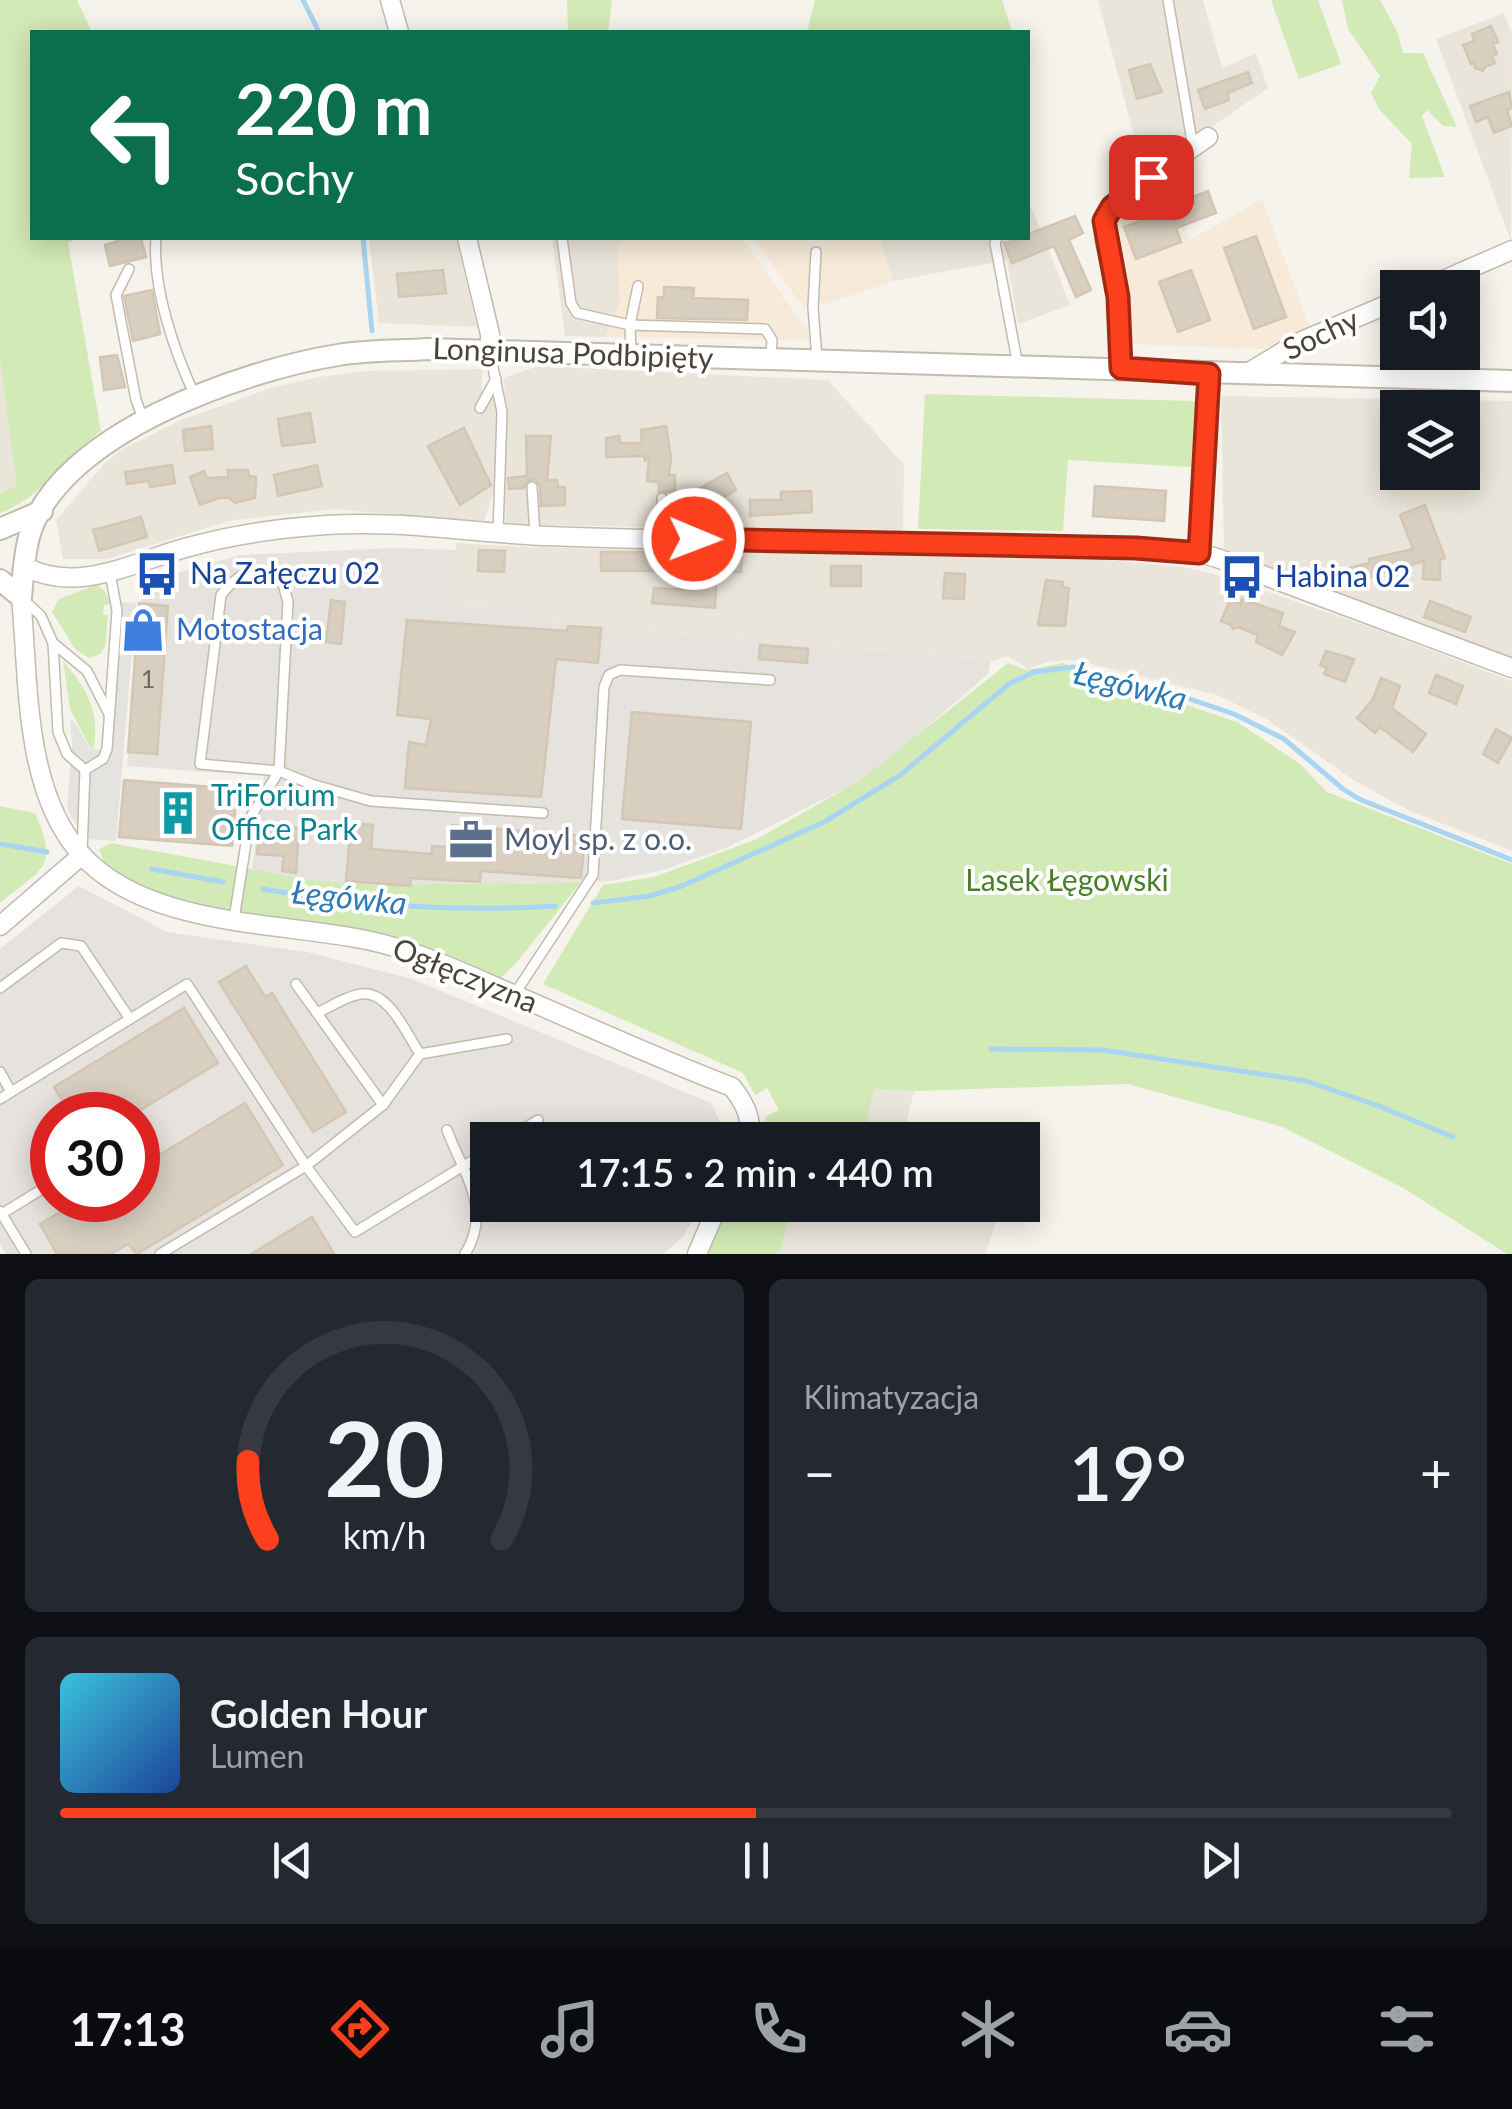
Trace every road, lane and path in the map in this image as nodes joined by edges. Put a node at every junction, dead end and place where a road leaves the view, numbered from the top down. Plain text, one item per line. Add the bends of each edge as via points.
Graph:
1 (390, 0) edge
2 (1168, 0) edge
3 (398, 30) edge
4 (1200, 142) joint
5 (156, 240) edge
6 (467, 240) edge
7 (562, 240) edge
8 (996, 240) edge
9 (1512, 250) edge
10 (816, 252) dead end
11 (129, 269) dead end
12 (1466, 270) edge
13 (638, 286) dead end
14 (1380, 308) edge
15 (630, 325) junction
16 (490, 353) junction
17 (631, 356) junction
18 (770, 360) junction
19 (818, 361) junction
20 (1018, 366) junction
21 (1121, 368) junction
22 (1209, 374) junction
23 (1246, 374) junction
24 (496, 380) junction
25 (1512, 381) edge
26 (196, 397) junction
27 (480, 408) dead end
28 (144, 421) junction
29 (486, 461) dead end
30 (500, 464) junction
31 (532, 487) dead end
32 (662, 498) dead end
33 (686, 506) dead end
34 (42, 511) junction
35 (0, 529) edge
36 (498, 533) junction
37 (535, 535) junction
38 (664, 538) junction
39 (694, 539) junction
40 (0, 540) edge
41 (1199, 553) junction
42 (24, 566) junction
43 (110, 573) junction
44 (0, 580) edge
45 (21, 598) junction
46 (53, 642) junction
47 (1512, 668) edge
48 (770, 680) dead end
49 (109, 715) junction
50 (85, 770) junction
51 (279, 771) junction
52 (543, 813) dead end
53 (82, 856) junction
54 (234, 919) junction
55 (0, 926) edge
56 (296, 984) dead end
57 (0, 988) edge
58 (514, 995) junction
59 (317, 1013) junction
60 (130, 1019) junction
61 (507, 1039) dead end
62 (420, 1054) junction
63 (0, 1072) edge
64 (11, 1092) junction
65 (0, 1099) edge
66 (383, 1105) junction
67 (538, 1120) dead end
68 (535, 1122) edge
69 (749, 1122) edge
70 (447, 1130) dead end
71 (470, 1162) edge
72 (306, 1166) junction
73 (461, 1167) junction
74 (30, 1196) edge
75 (1, 1214) edge
76 (711, 1222) edge
77 (26, 1254) edge
78 (160, 1254) edge
79 (466, 1254) edge
80 (697, 1254) edge

1 - 3 street
2 - 4 lane
4 - 21 street via 1106,215
5 - 26 lane via 164,307
6 - 16 street
7 - 15 lane via 577,314
8 - 20 lane
9 - 12 street
10 - 19 lane
11 - 28 lane via 116,295
13 - 15 lane
14 - 23 street, Sochy
15 - 17 lane
15 - 18 lane via 765,328 772,340
16 - 17 street, Longinusa Podbipięty
16 - 24 lane
16 - 26 street, Longinusa Podbipięty via 340,354 250,374
17 - 18 street, Longinusa Podbipięty
18 - 19 street, Longinusa Podbipięty
19 - 20 street, Longinusa Podbipięty
20 - 21 street, Longinusa Podbipięty
21 - 22 street, Longinusa Podbipięty
22 - 23 street, Longinusa Podbipięty
22 - 41 lane
23 - 25 street, Longinusa Podbipięty
24 - 27 lane
24 - 30 lane
26 - 28 street, Longinusa Podbipięty
28 - 34 street, Longinusa Podbipięty via 90,455
29 - 30 lane
30 - 36 lane
31 - 37 lane
32 - 38 lane
33 - 39 lane
34 - 35 street
34 - 42 street, Longinusa Podbipięty
36 - 37 street
36 - 43 street via 328,524 232,536
37 - 38 street
38 - 39 street
39 - 41 street
40 - 42 street
41 - 47 street
42 - 43 street via 58,577
42 - 45 street, Longinusa Podbipięty
43 - 49 lane via 117,610
44 - 45 street
45 - 46 lane via 41,616
45 - 53 street, Longinusa Podbipięty via 37,760 56,815
46 - 49 lane via 87,671
46 - 50 lane via 58,732 67,754
48 - 58 lane via 620,670 608,676 593,875
49 - 50 lane via 104,759
50 - 53 lane
51 - 51 lane via 200,764 221,595 247,572 283,584 288,602
51 - 52 lane via 371,800
51 - 54 lane via 250,818
53 - 54 street, Ogłęczyzna via 158,903
53 - 55 street
54 - 58 street, Ogłęczyzna via 394,946
56 - 59 lane
57 - 60 lane via 61,943 82,946
58 - 69 street, Ogłęczyzna via 732,1087
59 - 62 lane via 358,994 375,996
59 - 66 lane
60 - 64 lane
60 - 72 lane via 187,984
61 - 62 lane
62 - 66 lane
63 - 64 lane
64 - 65 lane
66 - 72 lane
67 - 68 lane
70 - 73 lane
71 - 73 lane
72 - 73 lane via 355,1232
72 - 78 lane
73 - 79 lane via 479,1217
74 - 75 lane
75 - 77 lane
76 - 80 street

